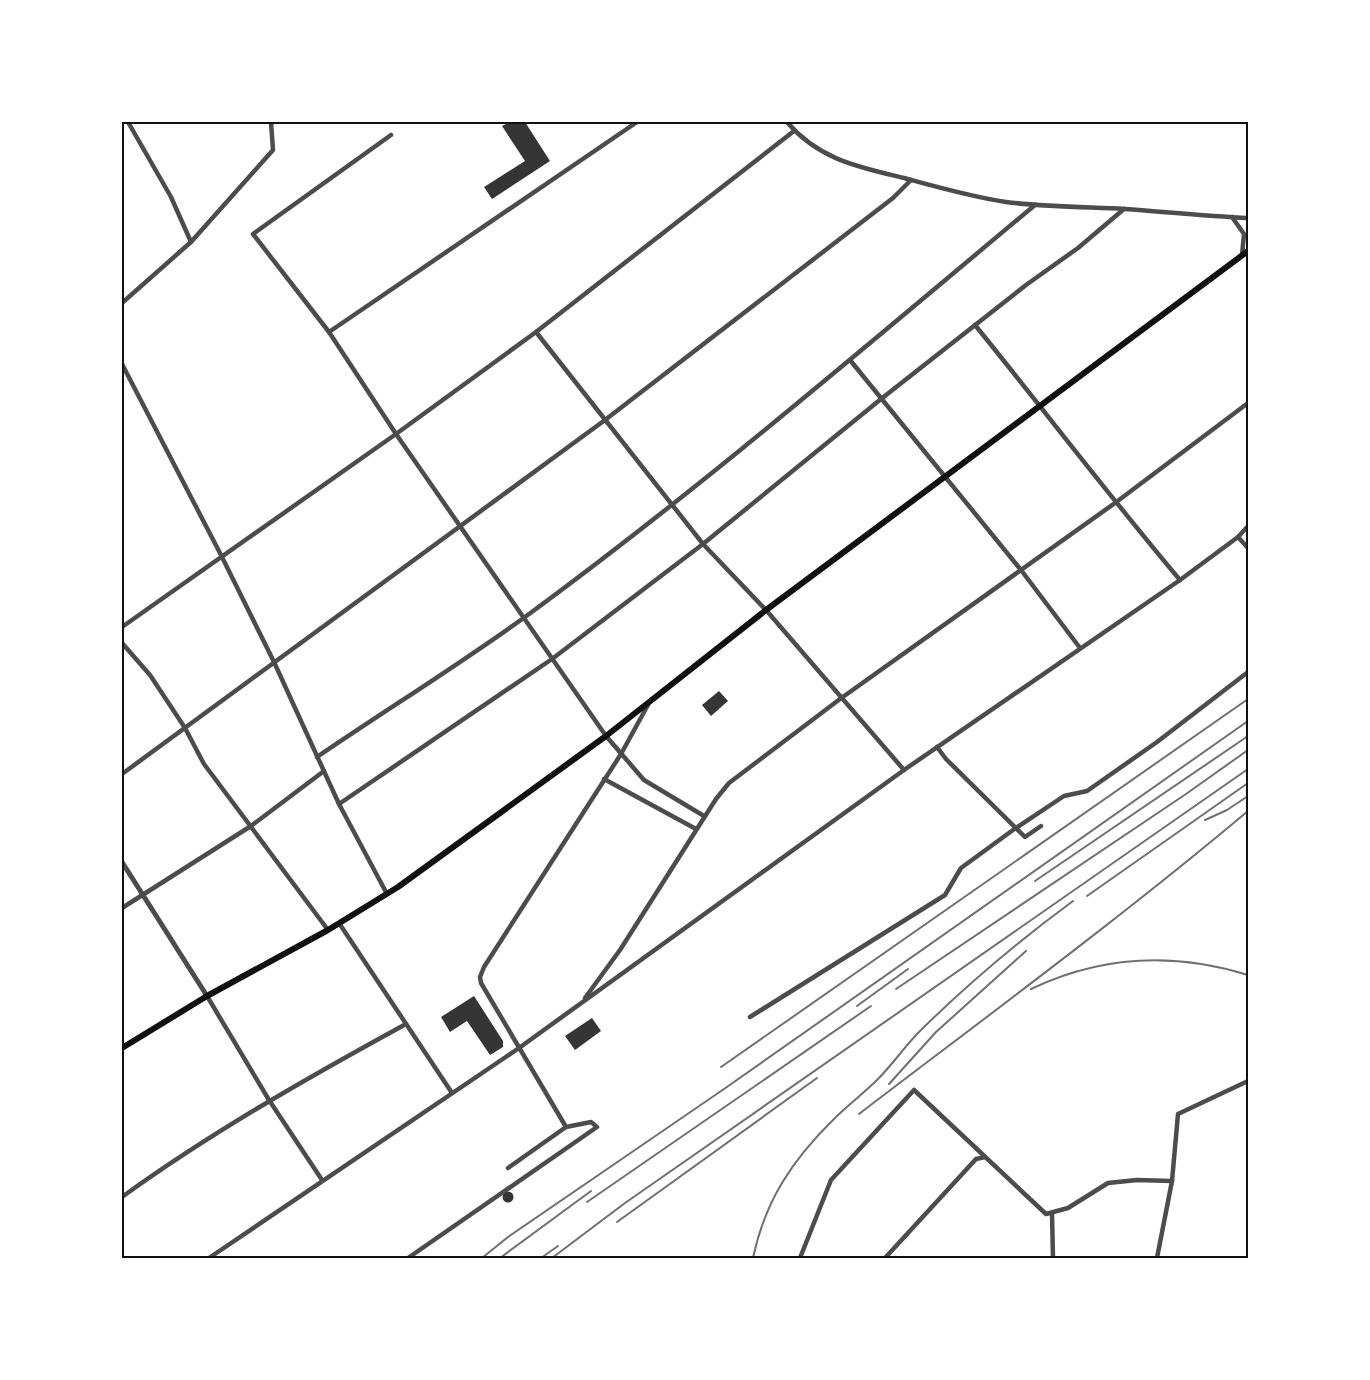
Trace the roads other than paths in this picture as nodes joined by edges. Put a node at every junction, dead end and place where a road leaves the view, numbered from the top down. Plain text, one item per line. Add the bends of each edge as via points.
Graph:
1 (128, 122) edge
2 (272, 122) edge
3 (637, 122) edge
4 (787, 122) edge
5 (794, 131) junction
6 (390, 135) dead end
7 (911, 180) junction
8 (1035, 205) junction
9 (1124, 209) junction
10 (1232, 217) junction
11 (1248, 218) edge
12 (191, 242) junction
13 (1248, 250) edge
14 (1242, 255) junction
15 (122, 303) edge
16 (975, 325) junction
17 (329, 332) junction
18 (536, 332) junction
19 (850, 360) junction
20 (122, 364) edge
21 (881, 399) junction
22 (1248, 402) edge
23 (1040, 405) junction
24 (605, 420) junction
25 (396, 434) junction
26 (945, 475) junction
27 (1115, 503) junction
28 (671, 504) junction
29 (1248, 526) edge
30 (460, 527) junction
31 (1238, 537) junction
32 (703, 544) junction
33 (1248, 548) edge
34 (221, 555) junction
35 (1021, 570) junction
36 (1180, 580) junction
37 (766, 610) junction
38 (524, 617) junction
39 (122, 627) edge
40 (122, 643) edge
41 (1080, 648) junction
42 (552, 659) junction
43 (274, 662) junction
44 (1248, 672) edge
45 (840, 699) junction
46 (651, 700) junction
47 (185, 728) junction
48 (606, 736) junction
49 (937, 747) junction
50 (621, 754) junction
51 (317, 757) junction
52 (904, 770) junction
53 (324, 771) junction
54 (122, 774) edge
55 (604, 779) junction
56 (339, 804) junction
57 (704, 816) junction
58 (251, 826) junction
59 (1041, 826) dead end
60 (1017, 827) junction
61 (696, 829) junction
62 (122, 862) edge
63 (387, 894) junction
64 (143, 895) junction
65 (122, 908) edge
66 (339, 923) junction
67 (328, 930) junction
68 (207, 996) junction
69 (583, 1000) junction
70 (750, 1017) dead end
71 (406, 1024) junction
72 (122, 1048) edge
73 (519, 1048) junction
74 (1248, 1081) edge
75 (452, 1093) junction
76 (270, 1100) junction
77 (566, 1127) junction
78 (986, 1157) junction
79 (508, 1168) dead end
80 (322, 1180) junction
81 (1172, 1181) junction
82 (122, 1197) edge
83 (1052, 1212) junction
84 (209, 1258) edge
85 (408, 1258) edge
86 (800, 1258) edge
87 (885, 1258) edge
88 (1053, 1258) edge
89 (1157, 1258) edge

1 - 12 street via 171,197
2 - 12 street via 273,150
3 - 17 street
4 - 5 street
5 - 7 street via 815,149 837,159
5 - 18 street
6 - 17 street via 253,234
7 - 8 street via 1004,202
7 - 24 street via 893,198
8 - 9 street
8 - 19 street
9 - 10 street
9 - 16 street
10 - 11 street
10 - 14 street via 1244,234
12 - 15 street
13 - 14 main road
14 - 23 main road
16 - 21 street
16 - 23 street
17 - 25 street
18 - 24 street
18 - 25 street
19 - 21 street
19 - 28 street
20 - 34 street
21 - 26 street
21 - 32 street
22 - 27 street
23 - 26 main road
23 - 27 street
24 - 28 street
24 - 30 street
25 - 30 street
25 - 34 street
26 - 35 street
26 - 37 main road
27 - 35 street
27 - 36 street
28 - 32 street
28 - 38 street
29 - 31 street
30 - 38 street
30 - 43 street
31 - 33 street
31 - 36 street
32 - 37 street
32 - 42 street
34 - 39 street
34 - 43 street
35 - 41 street
35 - 45 street
36 - 41 street
37 - 45 street
37 - 46 main road
38 - 42 street
38 - 51 street
40 - 47 street via 150,675
41 - 49 street
42 - 48 street
42 - 56 street
43 - 47 street
43 - 51 street
44 - 60 street via 1087,791 1064,796
45 - 52 street
45 - 57 street via 729,783
46 - 48 main road
46 - 50 street
47 - 54 street
47 - 58 street via 204,765
48 - 50 street
48 - 63 main road
49 - 52 street
49 - 60 street
50 - 55 street
50 - 57 street via 644,780
51 - 53 street
52 - 69 street
53 - 56 street
53 - 58 street
55 - 61 street
55 - 73 street via 480,977
56 - 63 street
57 - 61 street
58 - 64 street
58 - 67 street
59 - 60 street via 1025,837
60 - 70 street via 961,868 945,895
61 - 69 street via 620,950
62 - 64 street
63 - 66 main road
64 - 65 street
64 - 68 street
66 - 67 main road
66 - 71 street
67 - 68 main road
68 - 72 main road
68 - 76 street
69 - 73 street
71 - 75 street
71 - 76 street
73 - 75 street
73 - 77 street
74 - 81 street via 1178,1114
75 - 80 street
76 - 80 street
76 - 82 street
77 - 79 street
77 - 85 street via 591,1122 597,1127
78 - 83 street via 1046,1214
78 - 86 street via 914,1090 831,1180
78 - 87 street via 976,1159
80 - 84 street
81 - 83 street via 1108,1183 1068,1208
81 - 89 street
83 - 88 street

